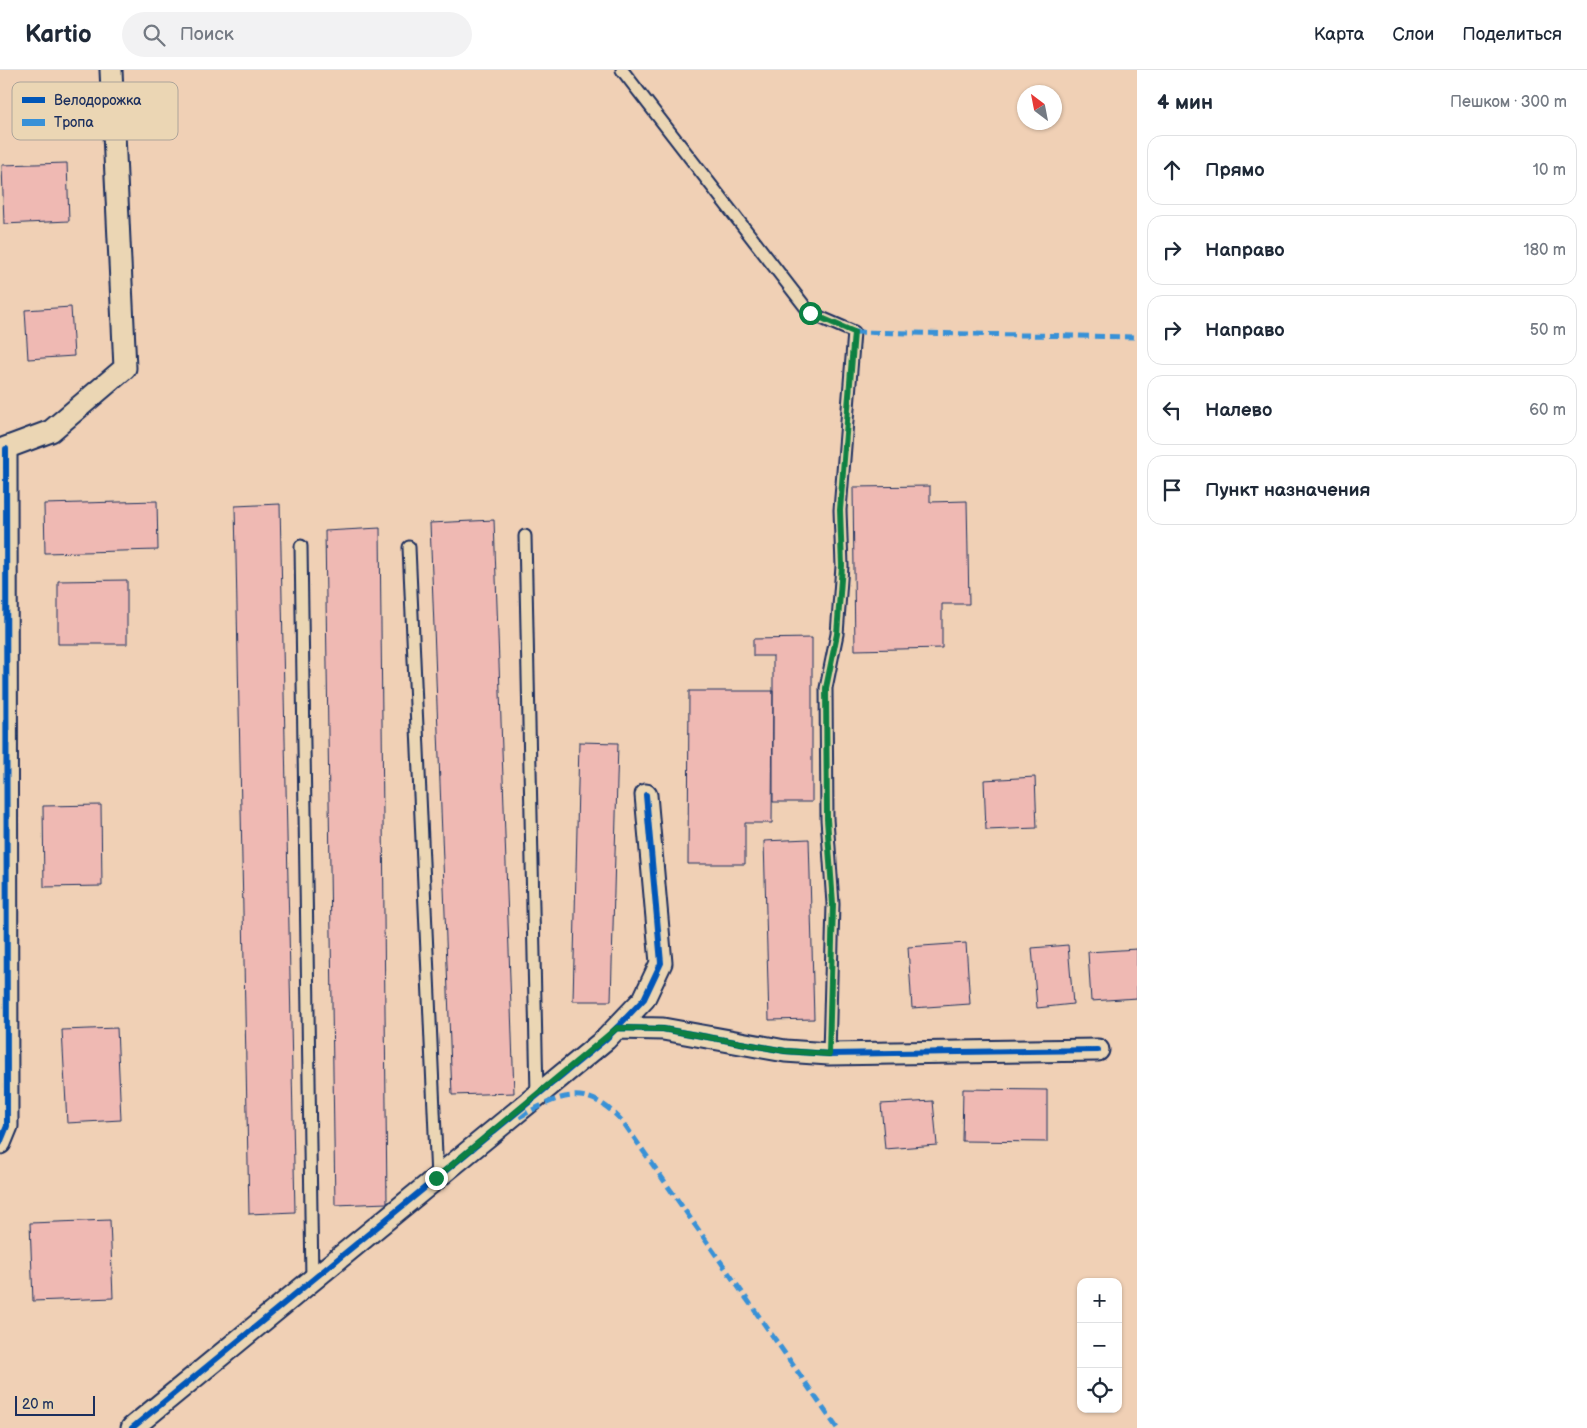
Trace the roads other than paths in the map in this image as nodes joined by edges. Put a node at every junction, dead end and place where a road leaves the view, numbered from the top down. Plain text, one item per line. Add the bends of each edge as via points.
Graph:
1 (622, 70) edge
2 (114, 140) edge
3 (2, 445) edge
4 (525, 536) dead end
5 (302, 546) dead end
6 (410, 547) dead end
7 (646, 795) dead end
8 (617, 1028) junction
9 (1098, 1050) dead end
10 (829, 1054) junction
11 (537, 1095) junction
12 (0, 1143) edge
13 (436, 1178) junction
14 (312, 1280) junction
15 (132, 1428) edge

1 - 10 lane via 810,313 854,332 840,510 842,566 837,634 826,688 827,819 833,904
2 - 3 street via 125,368 50,432
3 - 12 street via 7,1126
4 - 11 lane
5 - 14 lane
6 - 13 lane
7 - 8 street via 661,963 644,999
8 - 10 street via 663,1029 785,1051
8 - 11 street
9 - 10 street
11 - 13 street
13 - 14 street
14 - 15 street

